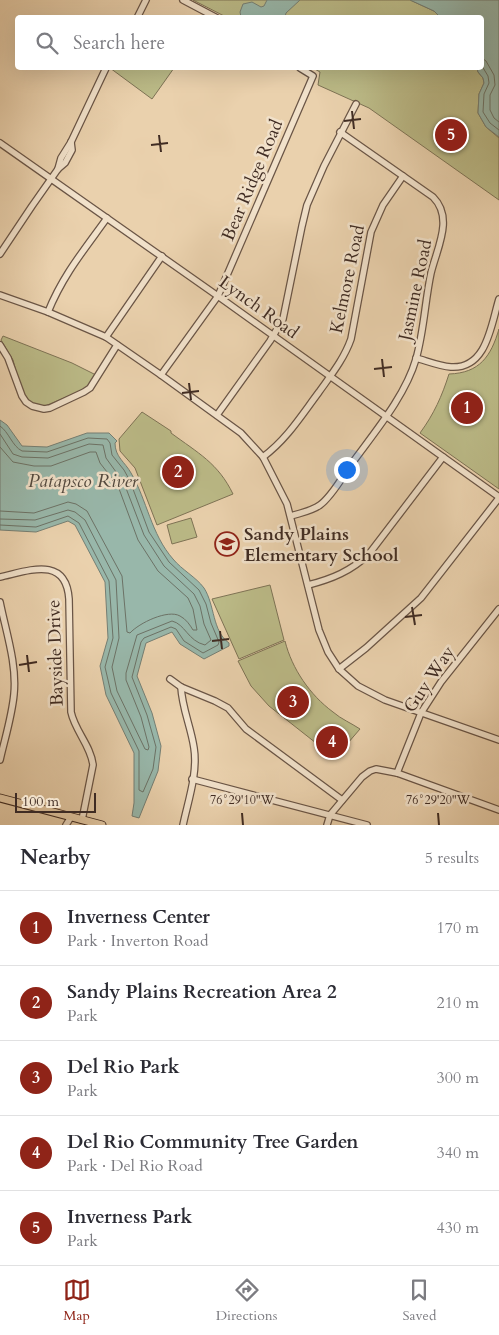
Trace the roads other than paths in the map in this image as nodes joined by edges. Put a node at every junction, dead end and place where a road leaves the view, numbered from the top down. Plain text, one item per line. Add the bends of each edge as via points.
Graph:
1 (146, 0) edge
2 (183, 0) edge
3 (138, 15) edge
4 (211, 15) edge
5 (105, 70) edge
6 (303, 70) edge
7 (356, 104) dead end
8 (340, 132) junction
9 (0, 143) edge
10 (403, 176) junction
11 (52, 180) junction
12 (107, 218) junction
13 (0, 254) edge
14 (162, 256) junction
15 (0, 294) edge
16 (218, 296) junction
17 (499, 299) edge
18 (48, 312) junction
19 (274, 336) junction
20 (106, 337) junction
21 (0, 345) edge
22 (117, 345) junction
23 (416, 358) junction
24 (161, 375) junction
25 (330, 376) junction
26 (217, 415) junction
27 (385, 416) junction
28 (263, 457) junction
29 (443, 457) junction
30 (499, 498) edge
31 (291, 516) junction
32 (0, 577) edge
33 (308, 585) junction
34 (0, 602) edge
35 (499, 609) edge
36 (340, 670) junction
37 (170, 679) dead end
38 (181, 687) junction
39 (421, 713) junction
40 (499, 740) edge
41 (0, 760) edge
42 (397, 773) junction
43 (192, 778) junction
44 (0, 798) edge
45 (342, 800) junction
46 (499, 810) edge
47 (330, 815) junction
48 (71, 817) junction
49 (82, 820) junction
50 (66, 825) edge
51 (102, 825) edge
52 (183, 825) edge
53 (327, 825) edge
54 (367, 825) edge

1 - 3 street
2 - 4 street
5 - 11 street via 71,142 72,150
6 - 16 street, Bear Ridge Road via 313,76
7 - 8 street
8 - 10 street, Jasmine Road
8 - 19 street via 307,205 286,314
9 - 11 street, Lynch Road
10 - 23 street, Jasmine Road via 437,202 444,220
10 - 25 street, Kelmore Road via 383,205 371,232 350,339
11 - 12 street, Lynch Road
11 - 13 street
12 - 14 street, Lynch Road
12 - 18 street via 67,272
14 - 16 street, Lynch Road
14 - 20 street
15 - 18 street
16 - 19 street, Lynch Road
16 - 24 street, Bear Ridge Road
17 - 23 street via 487,343 474,360 451,367
18 - 20 street
19 - 25 street, Lynch Road
19 - 26 street
20 - 22 street
21 - 22 street via 23,398 32,406 44,409 90,388
22 - 24 street
23 - 27 street, Jasmine Road via 401,392
24 - 26 street
25 - 27 street, Lynch Road
25 - 28 street, Kelmore Road via 288,435
26 - 28 street via 241,433
27 - 29 street, Lynch Road
27 - 31 street, Jasmine Road via 324,500 316,507
28 - 31 street
29 - 30 street, Lynch Road
29 - 33 street via 361,562 341,575
30 - 36 street via 421,598
31 - 33 street
32 - 49 street, Bayside Drive via 46,568 58,573 67,585 71,712 93,766
33 - 36 street via 322,640
34 - 41 street via 14,681
35 - 39 street, Guy Way via 441,682
36 - 39 street via 370,693
37 - 38 street
38 - 43 street via 194,747
38 - 45 street via 228,708 246,729
39 - 40 street
39 - 42 street, Guy Way
42 - 45 street via 381,769 370,771
42 - 46 street
43 - 47 street
43 - 52 street
44 - 48 main road
45 - 47 street
47 - 53 street
47 - 54 street
48 - 49 main road
48 - 50 street
49 - 51 main road

